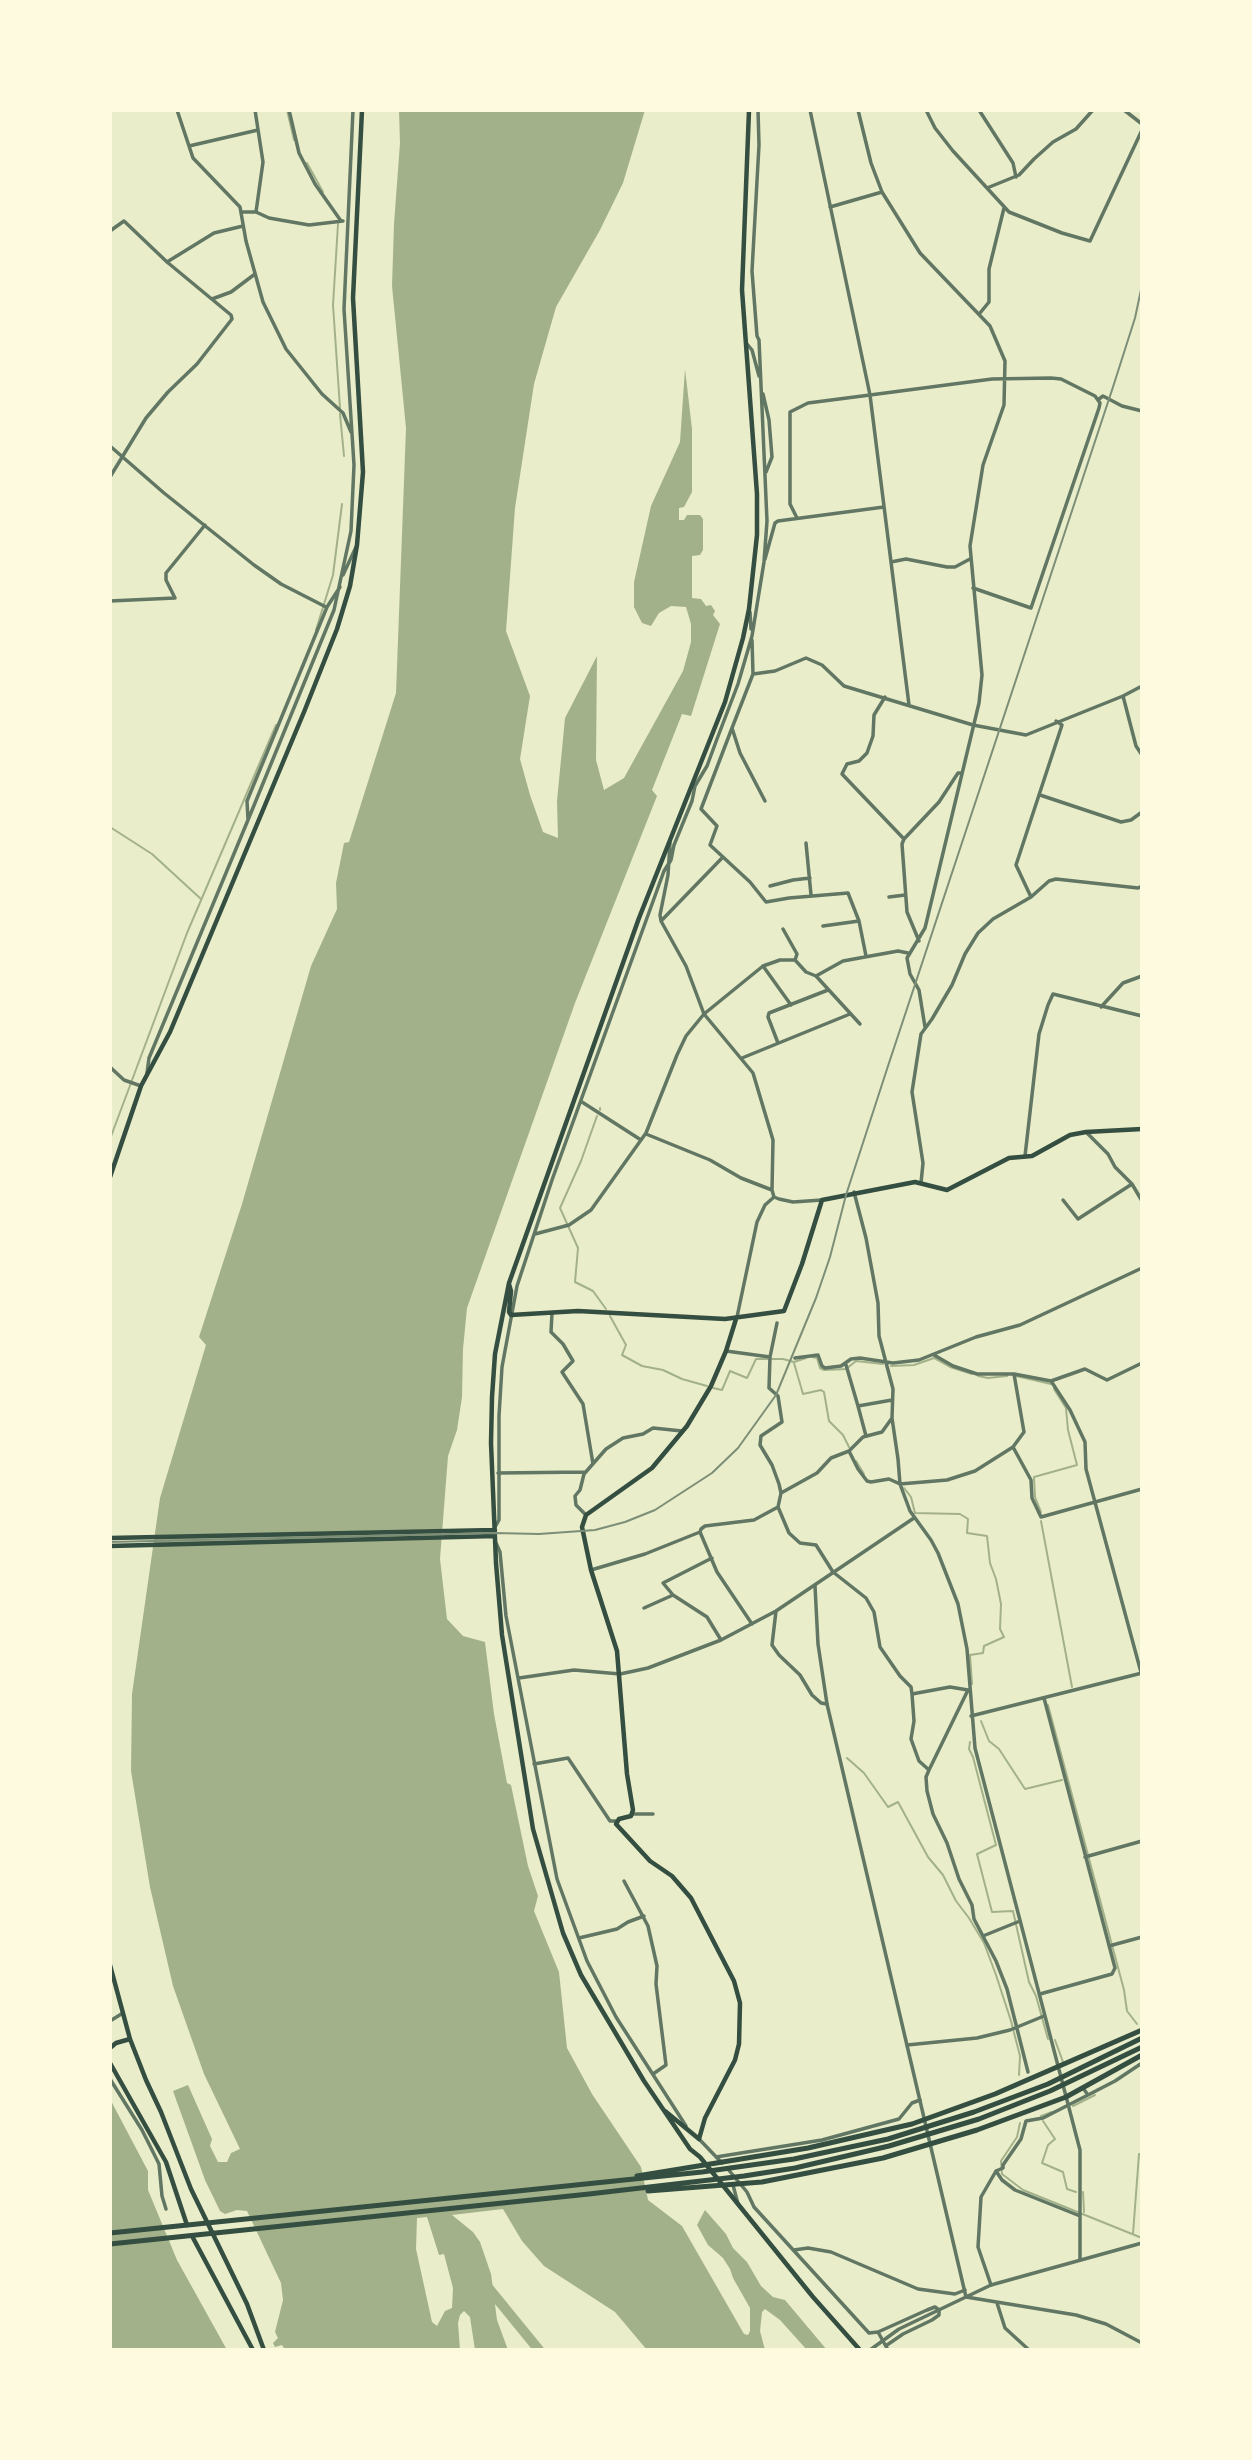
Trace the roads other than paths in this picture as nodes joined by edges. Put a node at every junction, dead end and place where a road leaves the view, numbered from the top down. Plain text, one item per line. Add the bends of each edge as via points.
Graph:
1 (177, 110) edge
2 (255, 110) edge
3 (289, 110) edge
4 (353, 110) edge
5 (362, 110) edge
6 (749, 110) edge
7 (758, 110) edge
8 (810, 110) edge
9 (858, 110) edge
10 (926, 110) edge
11 (979, 110) edge
12 (1093, 110) edge
13 (1124, 110) edge
14 (1142, 124) edge
15 (258, 130) junction
16 (1142, 130) edge
17 (189, 146) junction
18 (1016, 177) junction
19 (987, 188) junction
20 (881, 192) junction
21 (830, 207) junction
22 (1004, 208) junction
23 (242, 212) junction
24 (256, 212) junction
25 (341, 221) junction
26 (347, 221) junction
27 (243, 226) junction
28 (110, 231) edge
29 (167, 262) junction
30 (255, 274) junction
31 (212, 299) junction
32 (980, 313) junction
33 (746, 343) junction
34 (1005, 379) junction
35 (761, 383) junction
36 (870, 395) junction
37 (1098, 399) junction
38 (1142, 411) edge
39 (351, 432) junction
40 (110, 446) edge
41 (122, 455) junction
42 (110, 477) edge
43 (884, 507) junction
44 (797, 518) junction
45 (205, 525) junction
46 (358, 545) junction
47 (970, 559) junction
48 (764, 562) junction
49 (891, 562) junction
50 (341, 580) junction
51 (340, 587) junction
52 (973, 588) junction
53 (110, 601) edge
54 (327, 607) junction
55 (749, 609) junction
56 (752, 636) junction
57 (753, 674) junction
58 (1142, 686) edge
59 (1123, 696) junction
60 (885, 697) junction
61 (909, 705) junction
62 (1056, 721) junction
63 (973, 724) junction
64 (732, 728) junction
65 (1142, 755) edge
66 (962, 772) junction
67 (693, 785) junction
68 (1040, 795) junction
69 (765, 801) dead end
70 (1142, 812) edge
71 (248, 820) junction
72 (670, 837) junction
73 (904, 839) junction
74 (806, 843) dead end
75 (723, 857) junction
76 (668, 863) junction
77 (810, 878) junction
78 (770, 886) dead end
79 (1142, 886) edge
80 (811, 895) junction
81 (905, 895) junction
82 (889, 897) dead end
83 (1031, 897) junction
84 (662, 920) junction
85 (859, 921) junction
86 (823, 926) dead end
87 (783, 929) dead end
88 (919, 941) junction
89 (908, 953) junction
90 (866, 956) junction
91 (795, 960) junction
92 (763, 966) junction
93 (816, 976) junction
94 (1142, 976) edge
95 (828, 990) junction
96 (791, 1005) junction
97 (1101, 1007) junction
98 (704, 1014) junction
99 (850, 1014) junction
100 (1142, 1016) edge
101 (860, 1024) dead end
102 (925, 1027) junction
103 (778, 1042) junction
104 (743, 1058) junction
105 (110, 1067) edge
106 (147, 1073) junction
107 (138, 1086) junction
108 (582, 1102) junction
109 (1142, 1129) edge
110 (1086, 1132) junction
111 (646, 1133) junction
112 (641, 1140) junction
113 (1025, 1156) junction
114 (110, 1177) edge
115 (921, 1183) junction
116 (1132, 1184) junction
117 (772, 1190) junction
118 (854, 1192) junction
119 (775, 1197) junction
120 (822, 1200) junction
121 (1063, 1200) dead end
122 (1142, 1201) edge
123 (534, 1234) junction
124 (1142, 1268) edge
125 (509, 1283) junction
126 (552, 1313) junction
127 (511, 1315) junction
128 (736, 1319) junction
129 (777, 1323) dead end
130 (726, 1351) junction
131 (934, 1356) junction
132 (770, 1358) junction
133 (796, 1358) dead end
134 (886, 1363) junction
135 (1142, 1363) edge
136 (847, 1366) junction
137 (1014, 1375) junction
138 (1051, 1381) junction
139 (892, 1400) junction
140 (858, 1406) junction
141 (892, 1418) junction
142 (682, 1432) junction
143 (866, 1436) junction
144 (1013, 1447) junction
145 (849, 1451) junction
146 (593, 1464) junction
147 (586, 1472) junction
148 (498, 1473) junction
149 (900, 1485) junction
150 (1142, 1489) edge
151 (781, 1493) junction
152 (1095, 1501) junction
153 (778, 1507) junction
154 (586, 1515) junction
155 (915, 1518) junction
156 (700, 1532) junction
157 (494, 1534) junction
158 (110, 1538) edge
159 (110, 1546) edge
160 (712, 1558) junction
161 (591, 1570) junction
162 (833, 1572) junction
163 (815, 1586) junction
164 (673, 1595) junction
165 (644, 1608) dead end
166 (776, 1611) junction
167 (751, 1624) junction
168 (721, 1640) junction
169 (1141, 1674) edge
170 (620, 1675) junction
171 (519, 1678) junction
172 (968, 1690) junction
173 (912, 1694) junction
174 (1044, 1698) junction
175 (827, 1704) junction
176 (971, 1716) junction
177 (534, 1764) junction
178 (929, 1770) junction
179 (633, 1814) junction
180 (653, 1814) dead end
181 (616, 1821) junction
182 (1142, 1841) edge
183 (1087, 1856) junction
184 (624, 1881) dead end
185 (644, 1916) junction
186 (1017, 1922) junction
187 (983, 1936) junction
188 (1142, 1937) edge
189 (579, 1938) junction
190 (1111, 1945) junction
191 (110, 1965) edge
192 (1040, 1994) junction
193 (123, 2013) junction
194 (1043, 2016) junction
195 (110, 2021) edge
196 (1013, 2029) junction
197 (1142, 2030) edge
198 (1141, 2038) edge
199 (130, 2039) junction
200 (907, 2045) junction
201 (1142, 2047) edge
202 (110, 2048) edge
203 (1142, 2055) edge
204 (110, 2063) edge
205 (1142, 2063) edge
206 (1058, 2065) junction
207 (1028, 2072) dead end
208 (653, 2074) junction
209 (110, 2079) edge
210 (1083, 2088) junction
211 (1088, 2095) junction
212 (1066, 2097) junction
213 (920, 2100) junction
214 (1069, 2106) junction
215 (661, 2109) junction
216 (925, 2120) junction
217 (693, 2136) junction
218 (699, 2139) junction
219 (931, 2145) junction
220 (716, 2157) junction
221 (723, 2164) junction
222 (999, 2170) junction
223 (587, 2184) junction
224 (589, 2194) junction
225 (738, 2205) junction
226 (166, 2209) dead end
227 (1079, 2214) junction
228 (187, 2225) junction
229 (110, 2234) edge
230 (192, 2236) junction
231 (1142, 2243) edge
232 (110, 2244) edge
233 (793, 2250) junction
234 (1080, 2259) junction
235 (991, 2285) junction
236 (965, 2290) junction
237 (966, 2297) junction
238 (997, 2302) junction
239 (939, 2310) junction
240 (878, 2332) junction
241 (1142, 2343) edge
242 (887, 2348) edge
243 (253, 2350) edge
244 (264, 2350) edge
245 (860, 2350) edge
246 (870, 2350) edge
247 (1029, 2350) edge

1 - 17 street
2 - 15 street
3 - 25 street via 299,153
4 - 26 street
5 - 46 main road via 352,298 363,472
6 - 33 main road via 742,252
7 - 35 street via 752,271
8 - 21 street
9 - 20 street
10 - 19 street via 935,128
11 - 18 street via 1013,163
12 - 18 street
13 - 14 street
15 - 17 street
15 - 24 street via 263,162
16 - 22 street via 1090,241
17 - 23 street via 193,158
18 - 19 street
19 - 22 street
20 - 21 street
20 - 32 street via 920,253
21 - 36 street
22 - 32 street via 989,269 989,302
23 - 24 street
23 - 27 street
24 - 25 street via 309,225
25 - 26 street
26 - 39 street via 344,309
27 - 29 street via 214,233
27 - 30 street
28 - 29 street via 124,222
29 - 31 street
30 - 31 street
30 - 39 street via 286,349 343,412
31 - 41 street via 232,319 146,418
32 - 34 street via 1004,354
33 - 35 street
33 - 55 main road via 757,494
34 - 36 street
34 - 37 street via 1061,379
34 - 47 street via 1004,405 983,465
35 - 48 street
36 - 43 street
36 - 44 street via 808,403 790,412 790,504
37 - 38 street via 1103,396
37 - 52 street via 1099,408 1031,608
39 - 50 street via 351,531
40 - 41 street
41 - 42 street
41 - 45 street
43 - 44 street
43 - 49 street
44 - 48 street via 775,523
45 - 53 street via 166,573 175,598
45 - 54 street via 281,584
46 - 50 street
46 - 106 main road via 337,629 309,700 170,1032
47 - 49 street via 955,567 906,559
47 - 52 street
48 - 56 street
49 - 61 street
50 - 51 street
51 - 54 street
51 - 71 street
52 - 63 street via 982,675
54 - 71 street via 247,801
55 - 56 street
55 - 67 main road via 733,676
56 - 57 street
56 - 67 street via 718,739
57 - 60 street via 806,658 844,686
57 - 64 street
58 - 59 street
59 - 62 street
59 - 65 street
60 - 61 street
60 - 73 street via 874,715 867,753 847,764 842,774
61 - 63 street
62 - 63 street via 1026,735
62 - 68 street via 1062,725
63 - 66 street
64 - 69 street
64 - 75 street via 701,809 716,826 710,845
66 - 73 street
66 - 88 street
67 - 72 main road
67 - 76 street via 692,801
68 - 70 street via 1121,822
68 - 83 street via 1016,865
71 - 106 street via 149,1058
72 - 76 street
72 - 125 main road
73 - 81 street
74 - 77 street
75 - 80 street via 766,902
75 - 84 street
76 - 84 street
76 - 108 street
77 - 78 street
77 - 80 street
79 - 83 street via 1056,879
80 - 85 street via 848,893
81 - 82 street
81 - 88 street
83 - 102 street via 978,933
84 - 98 street
85 - 86 street
85 - 90 street
87 - 91 street via 797,954
88 - 89 street
89 - 90 street
89 - 102 street
90 - 93 street via 844,961
91 - 92 street
91 - 93 street
92 - 96 street
92 - 98 street
93 - 95 street
94 - 97 street via 1123,983
95 - 96 street
95 - 99 street
96 - 103 street via 769,1013
97 - 100 street
97 - 113 street via 1053,994 1039,1034
98 - 104 street
98 - 111 street via 677,1055
99 - 101 street
99 - 103 street
102 - 115 street via 912,1092 923,1163
103 - 104 street
104 - 117 street via 753,1073 773,1140
105 - 107 street
106 - 107 main road
107 - 114 main road
108 - 112 street
108 - 123 street
109 - 110 main road
110 - 113 main road
110 - 116 street
111 - 112 street
111 - 117 street
112 - 123 street via 591,1210 569,1225
113 - 115 main road via 1009,1158 954,1188 937,1189
115 - 118 main road
116 - 121 street via 1078,1219
116 - 122 street
117 - 119 street
118 - 120 main road
118 - 134 street
119 - 120 street via 793,1202
119 - 128 street via 757,1222
120 - 128 main road via 784,1311
123 - 127 street
124 - 131 street via 1020,1325 976,1337
125 - 127 main road
125 - 157 main road via 492,1397
126 - 127 main road
126 - 128 main road
126 - 146 street via 551,1332 573,1361 562,1372 583,1404
127 - 148 street via 502,1367
128 - 130 main road
129 - 132 street
130 - 132 street
130 - 142 main road via 705,1398
131 - 134 street
131 - 137 street via 977,1374
132 - 151 street via 769,1388 778,1396 782,1422 761,1436 760,1444
133 - 136 street via 818,1355 825,1368
134 - 136 street via 860,1358 851,1359
134 - 139 street
135 - 138 street via 1107,1380 1085,1368
136 - 140 street
137 - 138 street
137 - 144 street via 1024,1425
138 - 152 street via 1085,1442 1084,1461
139 - 140 street
139 - 141 street
140 - 143 street
141 - 143 street via 882,1432
141 - 149 street
142 - 146 street via 659,1427 623,1438
142 - 154 main road via 652,1468
143 - 145 street
144 - 149 street via 975,1471 947,1480
144 - 152 street via 1031,1480 1032,1498 1041,1517
145 - 149 street via 867,1481 889,1479
145 - 151 street via 831,1458 817,1474
146 - 147 street
147 - 148 street
147 - 154 street via 575,1496 576,1505
148 - 157 street via 499,1520
149 - 155 street
150 - 152 street
151 - 153 street
152 - 169 street
153 - 156 street via 759,1518 705,1526
153 - 162 street via 789,1533 800,1543 816,1545
154 - 161 main road via 582,1527
155 - 162 street
155 - 172 street via 935,1546 958,1604 967,1649
156 - 160 street
156 - 161 street
157 - 158 main road
157 - 159 main road
157 - 171 street
157 - 215 main road via 502,1635 518,1743 550,1894 581,1975
160 - 164 street via 663,1583
160 - 167 street via 722,1582
161 - 170 main road via 614,1638
162 - 163 street
162 - 173 street via 871,1604 880,1647
163 - 166 street
163 - 175 street
164 - 165 street
164 - 168 street via 707,1618
166 - 167 street
166 - 175 street via 772,1645 812,1695
167 - 168 street
168 - 170 street
169 - 174 street
170 - 171 street via 574,1670
170 - 179 main road
171 - 177 street
172 - 173 street via 950,1687
172 - 176 street
172 - 178 street
173 - 178 street via 911,1739 919,1761
174 - 176 street
174 - 183 street
175 - 200 street
176 - 186 street
177 - 181 street via 568,1758 610,1821
177 - 189 street via 556,1878
178 - 187 street via 927,1791 933,1814
179 - 180 street
179 - 181 main road
181 - 218 main road via 691,1899 737,1991 740,2015 735,2060
182 - 183 street
183 - 190 street
184 - 185 street
185 - 189 street via 617,1929
185 - 208 street via 657,1966 666,2066
186 - 187 street
186 - 192 street
187 - 196 street via 1007,1989
188 - 190 street
189 - 208 street via 616,2017
190 - 192 street via 1112,1975
191 - 193 main road
192 - 194 street
193 - 195 street
193 - 199 main road
194 - 196 street
194 - 206 street
196 - 200 street via 977,2038
196 - 207 street
197 - 206 highway
198 - 223 highway via 1022,2095 924,2130 783,2161
199 - 202 main road
199 - 244 main road
200 - 213 street
201 - 224 highway via 1031,2099 850,2157 744,2176
203 - 210 highway
204 - 228 main road via 166,2162
205 - 211 street
206 - 212 street
206 - 216 highway
208 - 217 street
209 - 226 street via 159,2164
210 - 211 street
210 - 212 highway
211 - 214 street
212 - 214 street
212 - 219 highway
213 - 216 street
213 - 220 street via 899,2119 822,2140
214 - 222 street via 1026,2121 1021,2140
214 - 227 street via 1080,2150
215 - 217 main road
215 - 225 main road
216 - 219 street
216 - 223 highway via 843,2141
217 - 218 main road
218 - 220 street
219 - 224 highway via 762,2182
219 - 236 street
220 - 221 street
221 - 225 street
221 - 233 street
222 - 227 street via 1015,2190
222 - 235 street via 981,2197 978,2247
223 - 228 highway
224 - 230 highway
225 - 245 main road
227 - 234 street
228 - 229 highway
230 - 232 highway
230 - 243 main road
231 - 234 street
233 - 236 street via 831,2252 918,2289 955,2294
233 - 240 street via 869,2333
234 - 235 street
235 - 237 street
236 - 237 street
237 - 238 street
237 - 239 street
238 - 241 street via 1076,2315
238 - 247 street via 1005,2328
239 - 240 street via 935,2307
239 - 242 street via 939,2315
239 - 246 street via 899,2329
240 - 242 street

